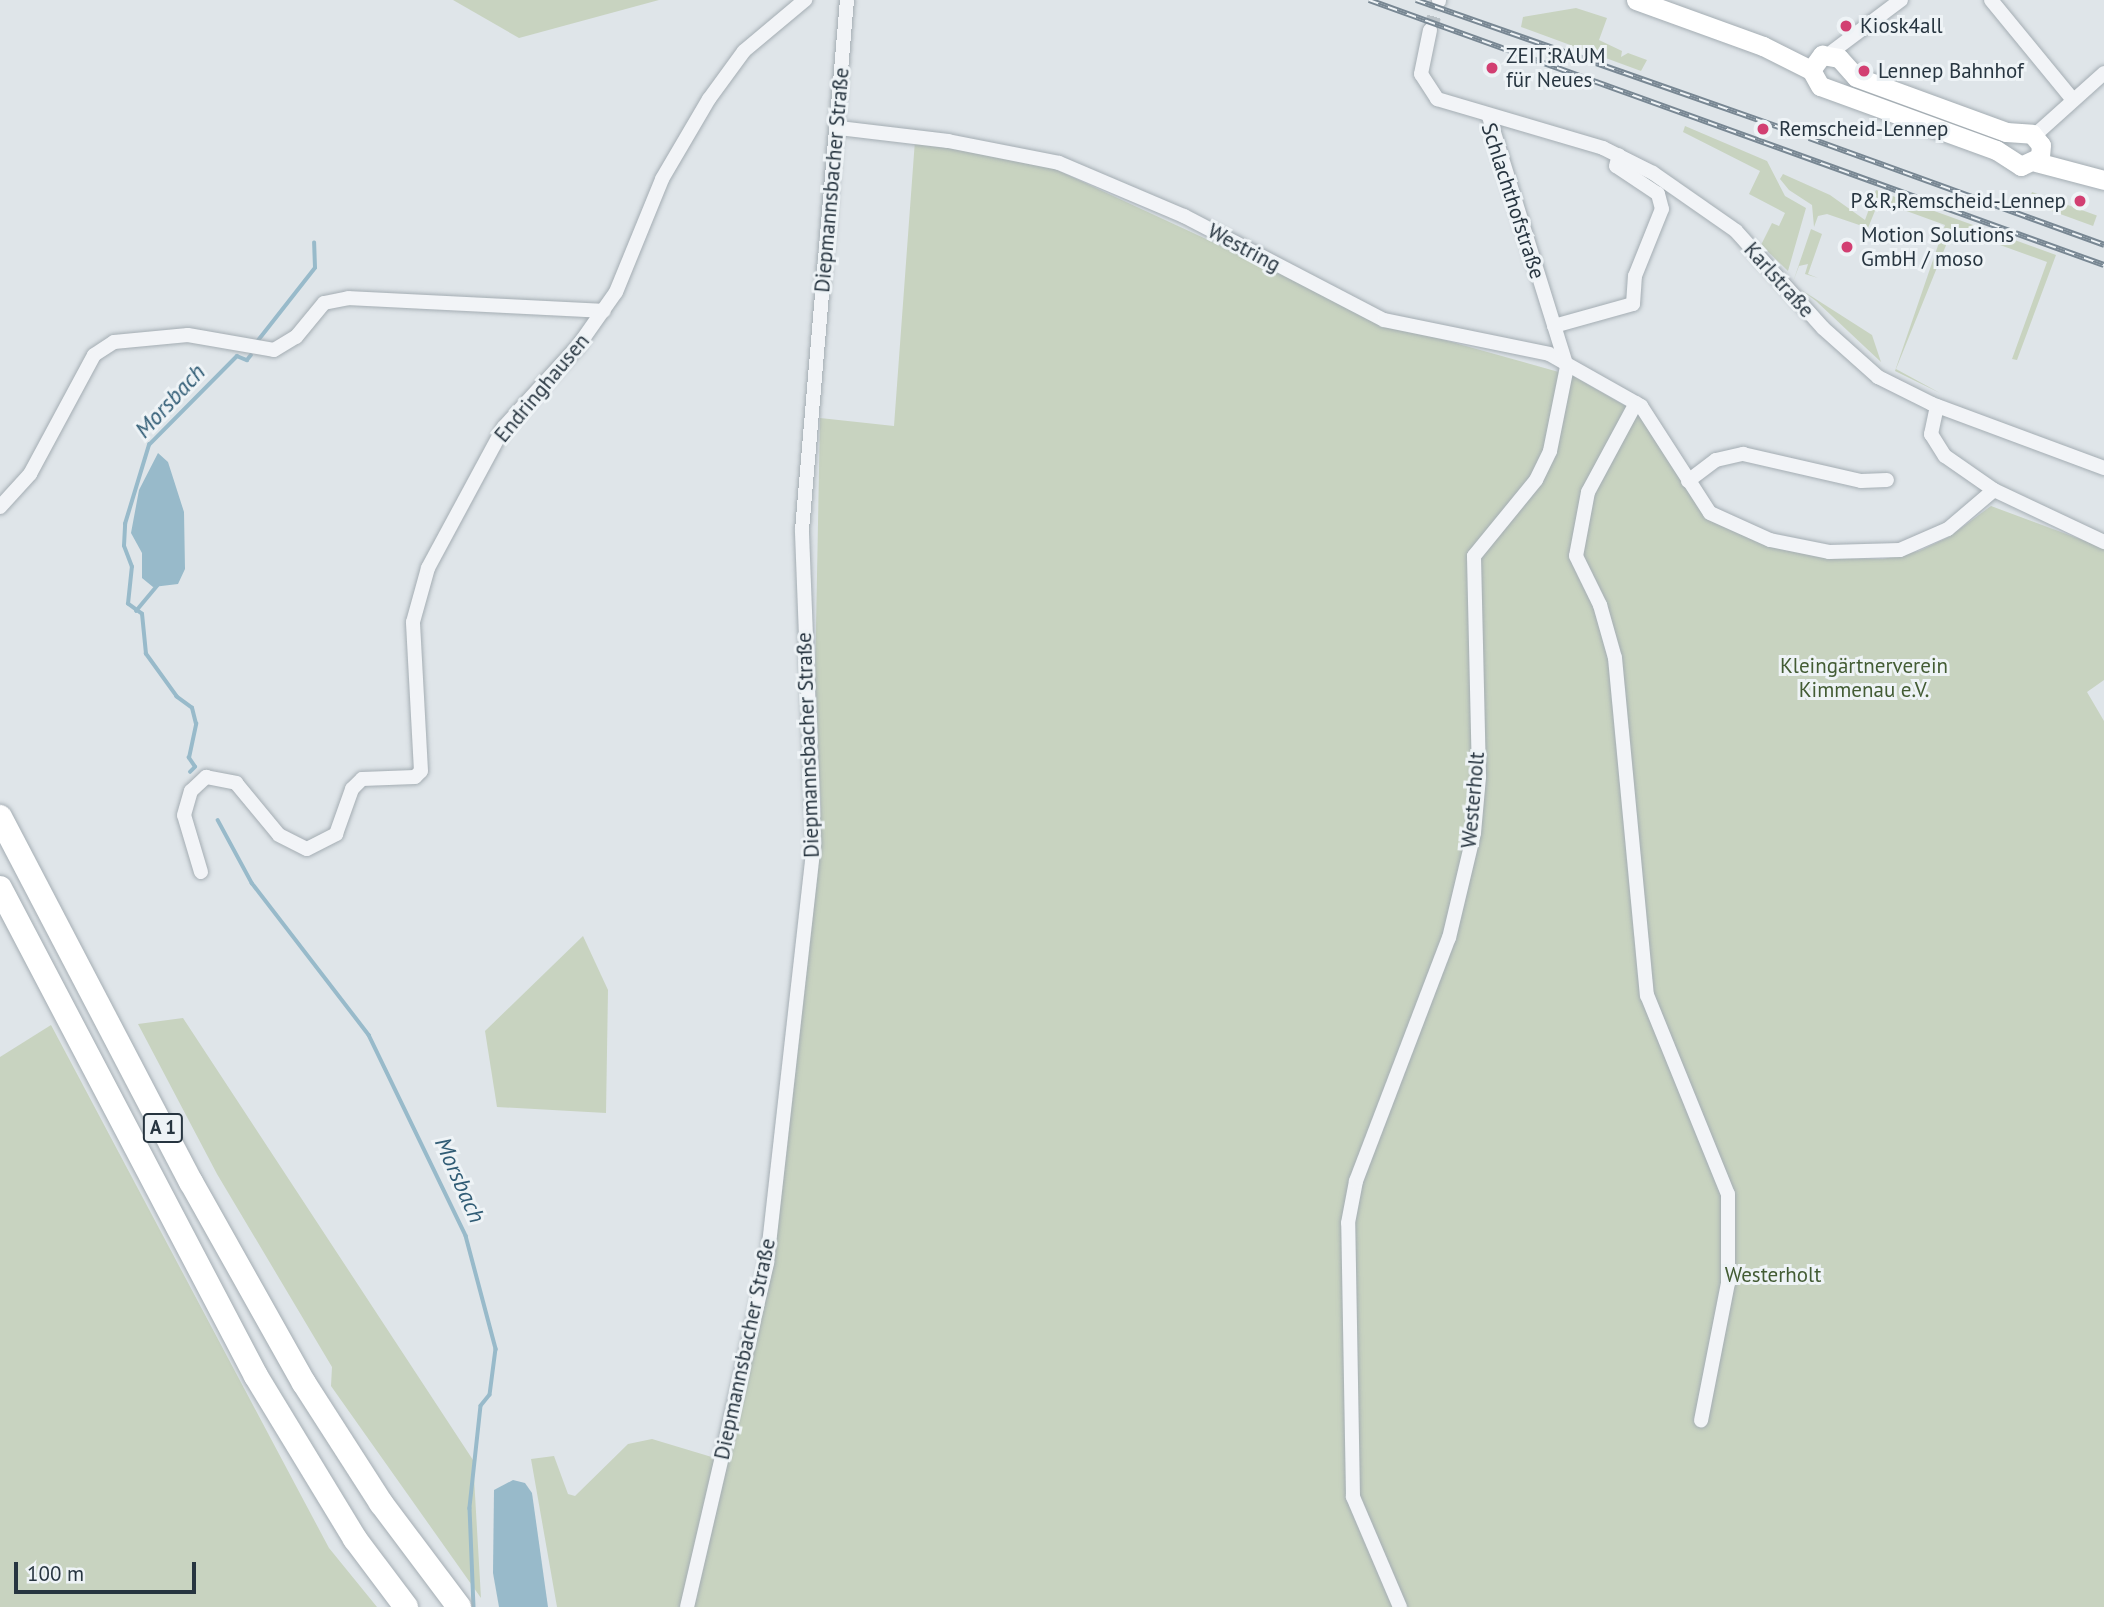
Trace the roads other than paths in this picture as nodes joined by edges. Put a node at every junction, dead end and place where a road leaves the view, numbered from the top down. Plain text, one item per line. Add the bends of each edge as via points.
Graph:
1 (804, 0) edge
2 (847, 0) edge
3 (1636, 0) edge
4 (1901, 0) edge
5 (1991, 0) edge
6 (1430, 30) tunnel mouth
7 (1819, 60) junction
8 (2104, 73) edge
9 (2073, 100) junction
10 (1489, 116) junction
11 (839, 128) junction
12 (2037, 149) junction
13 (1619, 155) junction
14 (2104, 180) edge
15 (604, 311) junction
16 (1554, 326) junction
17 (1567, 367) junction
18 (1636, 403) junction
19 (1937, 406) junction
20 (2104, 468) edge
21 (1887, 480) dead end
22 (1688, 481) junction
23 (1994, 490) junction
24 (0, 507) edge
25 (2104, 542) edge
26 (0, 817) edge
27 (201, 872) dead end
28 (0, 888) edge
29 (1701, 1420) dead end
30 (406, 1607) edge
31 (459, 1607) edge
32 (687, 1607) edge
33 (1400, 1607) edge

1 - 15 street via 744,51 687,132
2 - 11 street, Diepmannsbacher Straße
3 - 7 street via 1763,46
4 - 7 street
5 - 9 street
6 - 10 street, Schlachthofstraße via 1421,67 1426,88 1446,104
7 - 12 street via 2006,132
7 - 12 street via 1820,86 1996,150 2021,166
8 - 9 street
9 - 12 street
10 - 13 street, Karlstraße
10 - 16 street, Schlachthofstraße
11 - 17 street, Westring via 948,141 1068,166 1184,216 1384,320 1549,354
11 - 32 street, Diepmannsbacher Straße via 802,530 814,845 767,1262
12 - 14 street
13 - 16 street via 1616,166 1658,194 1662,209 1635,276 1633,304
13 - 19 street, Karlstraße via 1680,188 1736,231 1856,360
15 - 24 street, Endringhausen via 349,298 324,303 296,337 274,350 177,334 129,338 94,355 25,482
15 - 27 street, Endringhausen via 504,427 428,568 413,630 421,771 415,776 362,779 336,834 307,849 279,835 236,783 206,777 191,791 184,815 186,837
16 - 17 street, Schlachthofstraße
17 - 18 street, Westring
17 - 33 street, Westerholt via 1550,452 1536,480 1474,556 1479,777 1474,833 1449,938 1356,1181 1348,1223 1353,1497
18 - 22 street via 1654,421
18 - 29 street via 1585,502 1576,556 1601,605 1615,658 1647,995 1728,1194 1728,1283
19 - 20 street, Karlstraße
19 - 23 street via 1934,443
21 - 22 street via 1861,481 1743,454 1716,460
22 - 23 street via 1718,520 1770,540 1836,552 1900,550 1924,541 1960,521
23 - 25 street
26 - 31 highway, A 1 via 224,1243 336,1434
28 - 30 highway, A 1 via 194,1260 303,1455

